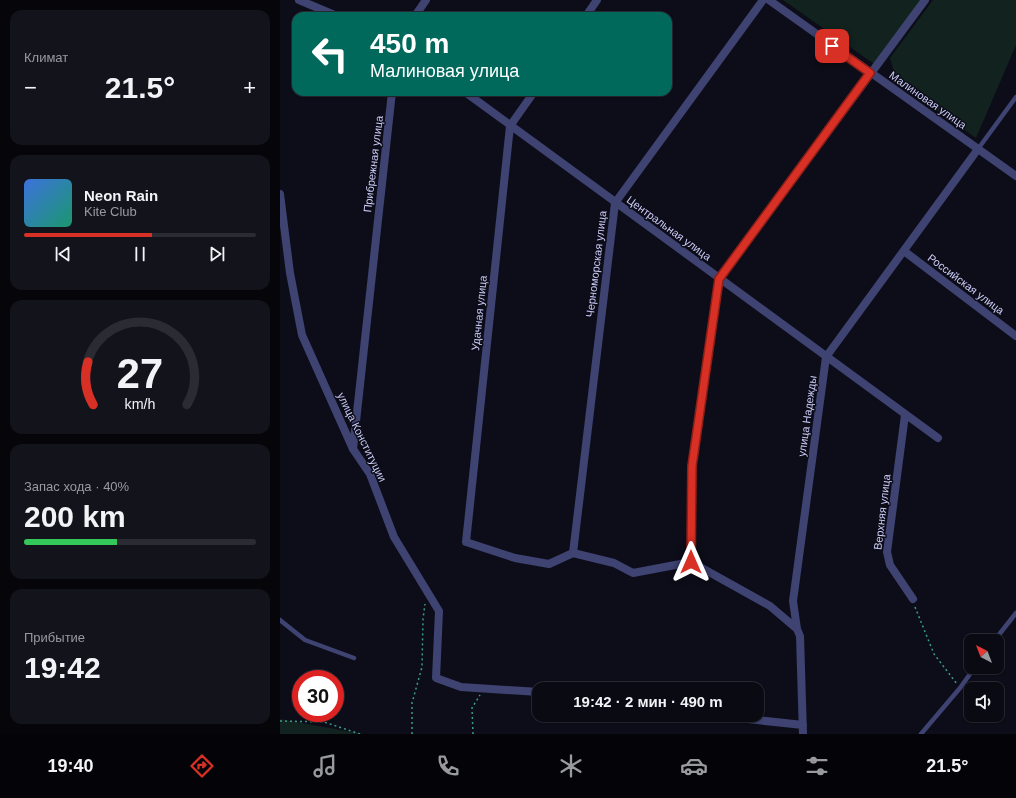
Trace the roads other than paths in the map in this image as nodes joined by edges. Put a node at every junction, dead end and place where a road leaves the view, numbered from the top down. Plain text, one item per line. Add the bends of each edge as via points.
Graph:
1 (299, 0) edge
2 (426, 0) edge
3 (597, 0) edge
4 (763, 0) edge
5 (770, 0) edge
6 (925, 0) edge
7 (328, 12) edge
8 (418, 12) edge
9 (589, 12) edge
10 (870, 73) junction
11 (392, 96) edge
12 (470, 96) edge
13 (531, 96) edge
14 (1016, 97) edge
15 (510, 126) junction
16 (978, 148) junction
17 (1016, 176) edge
18 (280, 194) edge
19 (615, 203) junction
20 (904, 251) junction
21 (719, 279) junction
22 (1016, 336) edge
23 (826, 356) junction
24 (905, 415) junction
25 (938, 438) dead end
26 (353, 449) junction
27 (573, 553) junction
28 (691, 562) junction
29 (913, 599) road end
30 (1016, 612) edge
31 (280, 620) edge
32 (797, 629) junction
33 (999, 634) edge
34 (354, 658) dead end
35 (970, 674) edge
36 (532, 691) edge
37 (764, 721) edge
38 (803, 725) junction
39 (803, 734) edge
40 (921, 734) edge

1 - 7 street
2 - 8 street
3 - 9 street
4 - 19 street, Черноморская улица
5 - 10 street, Малиновая улица
6 - 10 street
10 - 16 street, Малиновая улица
10 - 21 street
11 - 26 street, Прибрежная улица
12 - 15 street, Центральная улица
13 - 15 street, Удачная улица
14 - 16 lane
15 - 19 street, Центральная улица
15 - 27 street, Удачная улица via 466,542 514,558 549,564
16 - 17 street, Малиновая улица
16 - 20 street, улица Надежды
18 - 26 street, улица Конституции via 290,272 302,335
19 - 21 street, Центральная улица
19 - 27 street, Черноморская улица
20 - 22 street, Российская улица
20 - 23 street, улица Надежды
21 - 23 street, Центральная улица
21 - 28 street via 692,466
23 - 24 street, Центральная улица
23 - 32 street, улица Надежды via 794,601
24 - 25 street, Центральная улица
24 - 29 street, Верхняя улица via 887,552 890,565
26 - 36 street, улица Конституции via 370,474 394,537 439,611 436,678 461,688
27 - 28 street via 614,563 633,573
28 - 32 street via 770,606
30 - 33 lane
31 - 34 lane via 305,640
32 - 38 street, улица Надежды via 800,636
35 - 40 lane
37 - 38 street
38 - 39 street, улица Надежды

